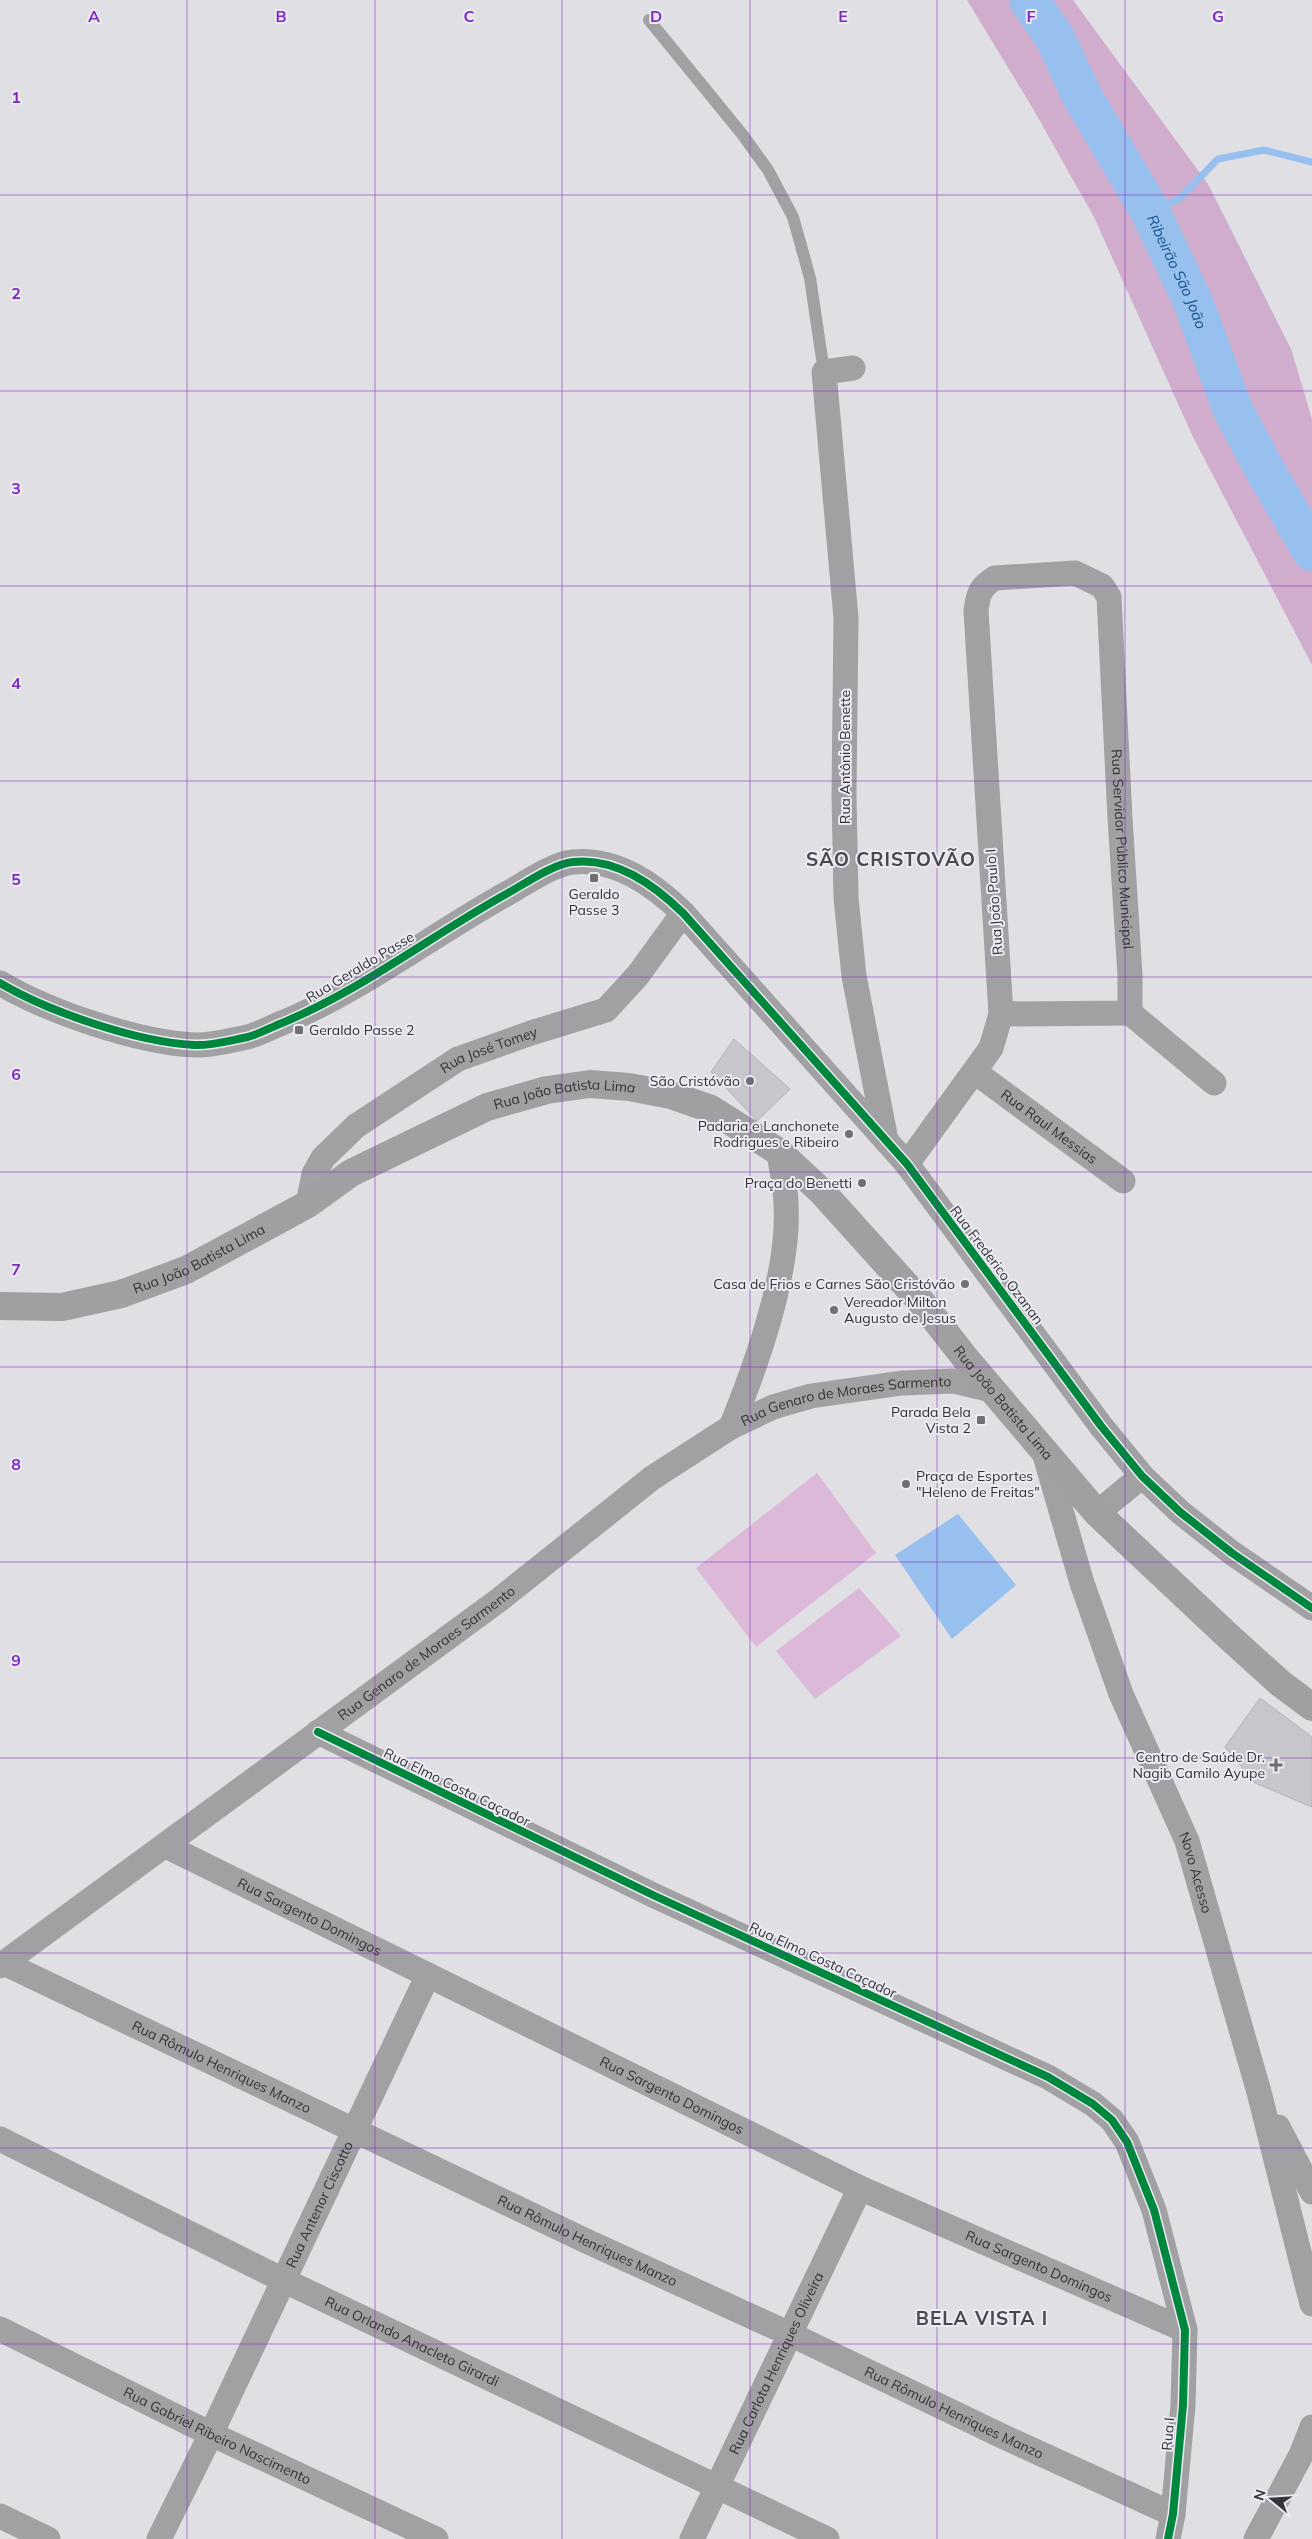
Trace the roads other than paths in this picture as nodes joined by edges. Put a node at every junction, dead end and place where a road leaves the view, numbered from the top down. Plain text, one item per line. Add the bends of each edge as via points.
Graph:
1 (649, 20) dead end
2 (853, 368) dead end
3 (824, 372) junction
4 (1076, 573) joint
5 (683, 913) junction
6 (0, 983) edge
7 (1130, 1013) junction
8 (1001, 1014) junction
9 (974, 1072) junction
10 (1214, 1083) dead end
11 (886, 1140) junction
12 (779, 1152) junction
13 (907, 1164) junction
14 (1123, 1181) dead end
15 (308, 1204) junction
16 (0, 1306) edge
17 (992, 1390) junction
18 (731, 1427) junction
19 (1044, 1452) junction
20 (1142, 1476) junction
21 (1097, 1512) junction
22 (1312, 1608) edge
23 (1312, 1707) edge
24 (318, 1732) junction
25 (166, 1846) junction
26 (2, 1965) edge
27 (428, 1975) junction
28 (1260, 2092) junction
29 (355, 2129) junction
30 (0, 2139) edge
31 (860, 2188) junction
32 (1312, 2192) edge
33 (283, 2280) junction
34 (1312, 2304) edge
35 (0, 2329) edge
36 (1185, 2330) junction
37 (790, 2334) junction
38 (1312, 2427) edge
39 (211, 2434) junction
40 (717, 2486) junction
41 (1173, 2514) junction
42 (0, 2516) edge
43 (48, 2539) edge
44 (159, 2539) edge
45 (436, 2539) edge
46 (692, 2539) edge
47 (827, 2539) edge
48 (1168, 2539) edge
49 (1256, 2539) edge

1 - 3 lane via 742,134 768,170 793,217 810,278
2 - 3 street
3 - 11 street, Rua Antônio Benette via 846,618 846,898 854,976
4 - 7 street, Rua Servidor Público Municipal via 1102,586 1109,597
4 - 8 street, Rua João Paulo I via 995,578 978,592 976,611
5 - 6 street, Rua Geraldo Passe via 662,892 624,871 598,862 572,862 544,873 464,918 315,1009 245,1038 195,1045 138,1036 84,1020
5 - 11 street, Rua Frederico Ozanan
5 - 15 street, Rua José Tomey via 638,975 606,1010 458,1060 356,1126 323,1158 314,1174
7 - 8 street
7 - 10 street
8 - 9 street, Rua João Paulo I via 991,1048
9 - 13 street, Rua João Paulo I
9 - 14 street, Rua Raul Messias
11 - 13 street, Rua Frederico Ozanan
12 - 15 street, Rua João Batista Lima via 711,1109 672,1095 590,1084 547,1090 487,1107 351,1172
12 - 17 street, Rua João Batista Lima via 822,1192 917,1297
12 - 18 street, Rua Genaro de Moraes Sarmento via 786,1206 783,1253 749,1382
13 - 20 street, Rua Frederico Ozanan via 1100,1426
15 - 16 street, Rua João Batista Lima via 186,1270 121,1294 62,1308
17 - 18 street, Rua Genaro de Moraes Sarmento via 954,1381 902,1383 811,1396 773,1407
17 - 19 street, Rua João Batista Lima
18 - 24 street, Rua Genaro de Moraes Sarmento via 652,1478 500,1600
19 - 21 street, Rua João Batista Lima
19 - 28 street, Novo Acesso via 1082,1583 1121,1694 1187,1842
20 - 21 street
20 - 22 street, Rua Frederico Ozanan via 1180,1512 1232,1553
21 - 23 street, Rua João Batista Lima via 1228,1636
24 - 25 street, Rua Genaro de Moraes Sarmento
24 - 36 street, Rua Elmo Costa Caçador via 655,1896 1048,2077 1093,2104 1112,2120 1127,2142 1141,2175 1154,2210
25 - 26 street, Rua Genaro de Moraes Sarmento
25 - 27 street, Rua Sargento Domingos
26 - 29 street, Rua Rômulo Henriques Manzo
27 - 29 street, Rua Antenor Ciscotto
27 - 31 street, Rua Sargento Domingos
28 - 32 street
28 - 34 street, Novo Acesso
29 - 33 street, Rua Antenor Ciscotto
29 - 37 street, Rua Rômulo Henriques Manzo via 584,2240
30 - 33 street, Rua Orlando Anacleto Girardi
31 - 36 street, Rua Sargento Domingos
31 - 37 street, Rua Carlota Henriques Oliveira
33 - 39 street, Rua Antenor Ciscotto
33 - 40 street, Rua Orlando Anacleto Girardi
35 - 39 street, Rua Gabriel Ribeiro Nascimento
36 - 41 street, Rua I via 1183,2405
37 - 40 street, Rua Carlota Henriques Oliveira
37 - 41 street, Rua Rômulo Henriques Manzo
38 - 49 street
39 - 44 street, Rua Antenor Ciscotto
39 - 45 street, Rua Gabriel Ribeiro Nascimento
40 - 46 street, Rua Carlota Henriques Oliveira
40 - 47 street, Rua Orlando Anacleto Girardi
41 - 48 street, Rua I
42 - 43 street

